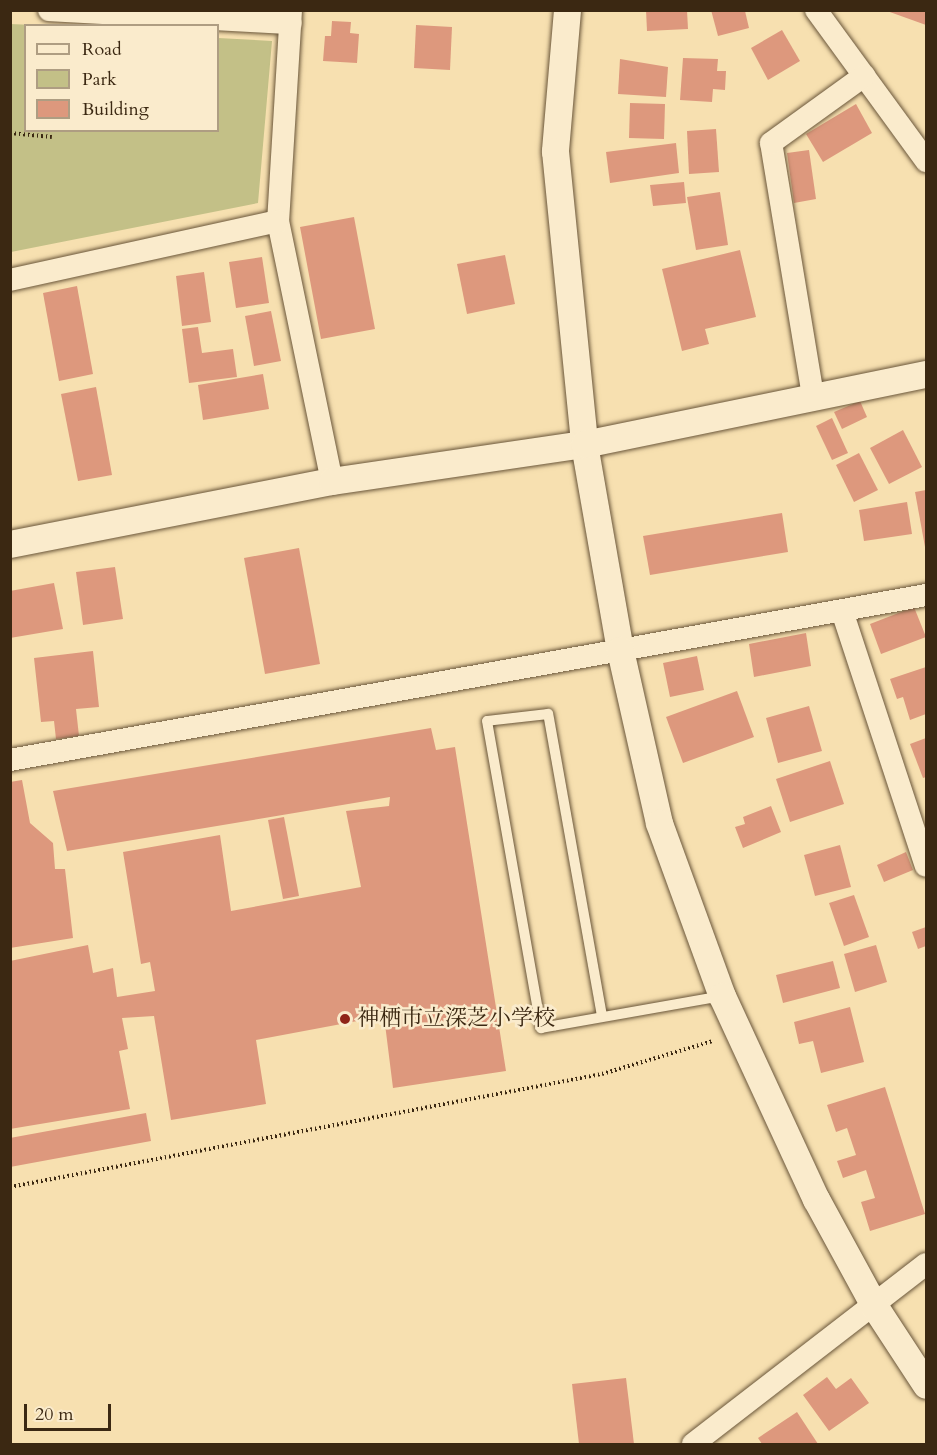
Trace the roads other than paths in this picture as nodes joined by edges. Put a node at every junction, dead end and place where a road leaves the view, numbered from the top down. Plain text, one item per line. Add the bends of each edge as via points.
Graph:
1 (49, 10) edge
2 (567, 10) edge
3 (816, 10) edge
4 (291, 17) edge
5 (864, 76) junction
6 (927, 161) edge
7 (278, 222) junction
8 (10, 280) edge
9 (927, 374) edge
10 (813, 396) junction
11 (584, 444) junction
12 (332, 481) junction
13 (10, 544) edge
14 (927, 595) edge
15 (842, 611) junction
16 (620, 650) junction
17 (10, 760) edge
18 (927, 866) edge
19 (722, 996) junction
20 (602, 1016) dead end
21 (927, 1264) edge
22 (875, 1306) junction
23 (927, 1385) edge
24 (693, 1444) edge

1 - 4 street
2 - 11 street via 555,151
3 - 5 street
4 - 7 street
5 - 6 street
5 - 10 street via 771,143
7 - 8 street
7 - 12 street
9 - 10 street
10 - 11 street
11 - 12 street
11 - 16 street
12 - 13 street
14 - 15 street
15 - 16 street
15 - 18 street
16 - 17 street
16 - 19 street via 659,823
19 - 20 lane via 541,1028 487,720 548,714
19 - 22 street via 816,1199
21 - 22 street
22 - 23 street
22 - 24 street

